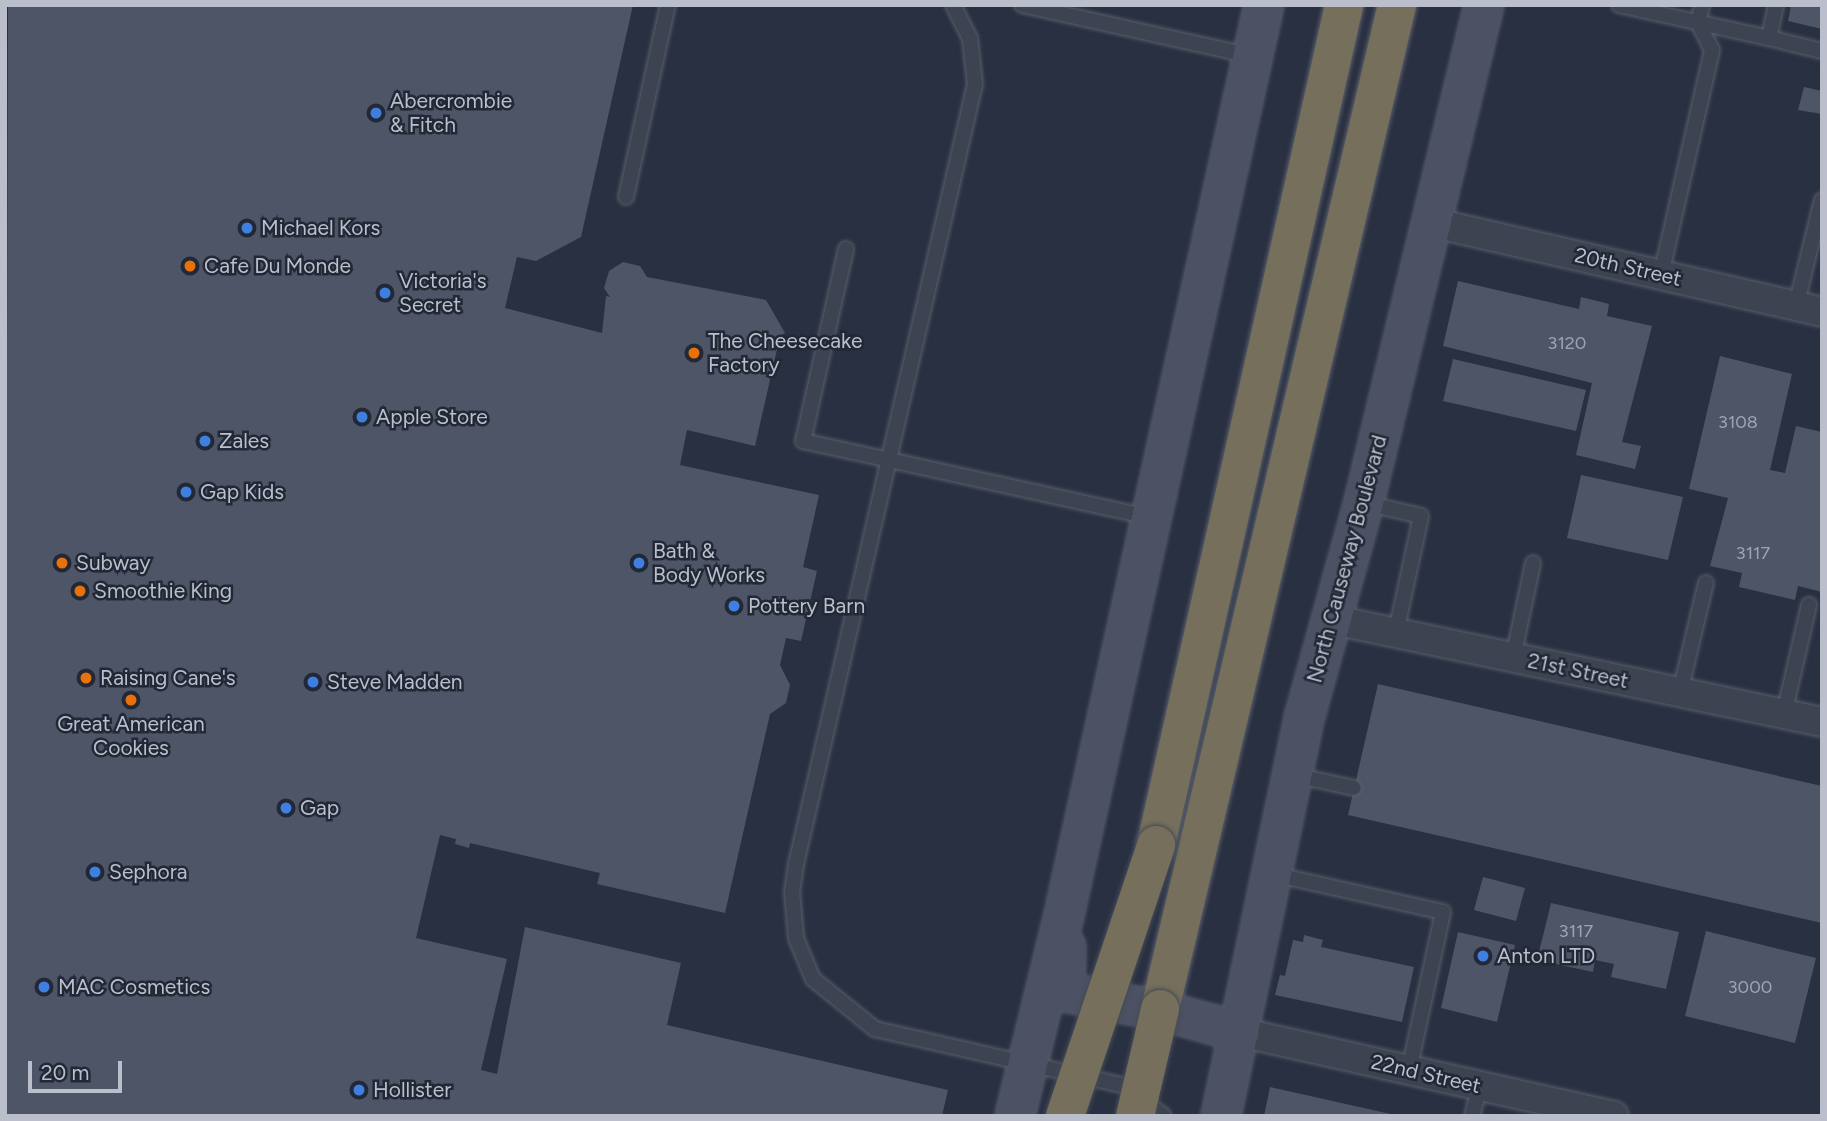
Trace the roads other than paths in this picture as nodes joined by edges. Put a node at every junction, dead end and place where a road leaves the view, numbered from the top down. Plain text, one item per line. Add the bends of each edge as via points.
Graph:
1 (668, 5) edge
2 (953, 5) edge
3 (1022, 5) edge
4 (1264, 5) edge
5 (1344, 5) edge
6 (1397, 5) edge
7 (1484, 5) edge
8 (1619, 5) edge
9 (1702, 5) edge
10 (1776, 5) edge
11 (1698, 23) junction
12 (1769, 38) junction
13 (1822, 51) edge
14 (1252, 56) junction
15 (626, 197) dead end
16 (1822, 200) edge
17 (1434, 223) junction
18 (846, 249) dead end
19 (1661, 275) junction
20 (1809, 309) edge
21 (890, 460) junction
22 (1364, 502) junction
23 (1149, 517) junction
24 (1533, 563) dead end
25 (1706, 583) dead end
26 (1810, 605) dead end
27 (1334, 620) junction
28 (1396, 633) junction
29 (1513, 657) junction
30 (1680, 692) junction
31 (1784, 714) junction
32 (1822, 722) edge
33 (1293, 775) junction
34 (1354, 788) dead end
35 (1156, 845) junction
36 (1272, 874) junction
37 (1066, 906) junction
38 (1160, 1009) junction
39 (1239, 1032) junction
40 (1029, 1065) junction
41 (1409, 1070) junction
42 (1480, 1086) junction
43 (1537, 1107) edge
44 (1015, 1116) edge
45 (1065, 1116) edge
46 (1087, 1116) edge
47 (1135, 1116) edge
48 (1164, 1116) edge
49 (1221, 1116) edge
50 (1472, 1116) edge
51 (1614, 1116) edge

1 - 15 lane
2 - 21 lane via 970,39 975,84
3 - 14 lane
4 - 14 street
5 - 35 highway
6 - 38 highway
7 - 17 street, North Causeway Boulevard
8 - 11 lane
9 - 11 lane
10 - 12 lane
11 - 12 lane
11 - 19 lane via 1712,50
12 - 13 lane
14 - 23 street
16 - 20 lane
17 - 19 street, 20th Street
17 - 22 street, North Causeway Boulevard
18 - 21 lane via 803,441
19 - 20 street, 20th Street
21 - 23 lane
21 - 40 lane via 796,864 792,891 796,938 813,979 875,1029
22 - 27 street, North Causeway Boulevard
22 - 28 lane via 1421,516
23 - 37 street
24 - 29 lane
25 - 30 lane
26 - 31 lane
27 - 28 street, 21st Street
27 - 33 street, North Causeway Boulevard via 1305,715
28 - 29 street, 21st Street
29 - 30 street, 21st Street
30 - 31 street, 21st Street
31 - 32 street, 21st Street
33 - 34 lane
33 - 36 street, North Causeway Boulevard
35 - 45 highway, bridge
35 - 46 highway, bridge
36 - 39 street, North Causeway Boulevard
36 - 41 lane via 1443,912
37 - 39 street via 1065,992
37 - 40 street
38 - 47 highway, bridge
38 - 48 highway, bridge
39 - 41 street, 22nd Street
39 - 49 street, North Causeway Boulevard
40 - 44 street
40 - 48 lane via 1125,1086
41 - 42 street, 22nd Street
42 - 43 street, 22nd Street
42 - 50 lane
43 - 51 street, 22nd Street

